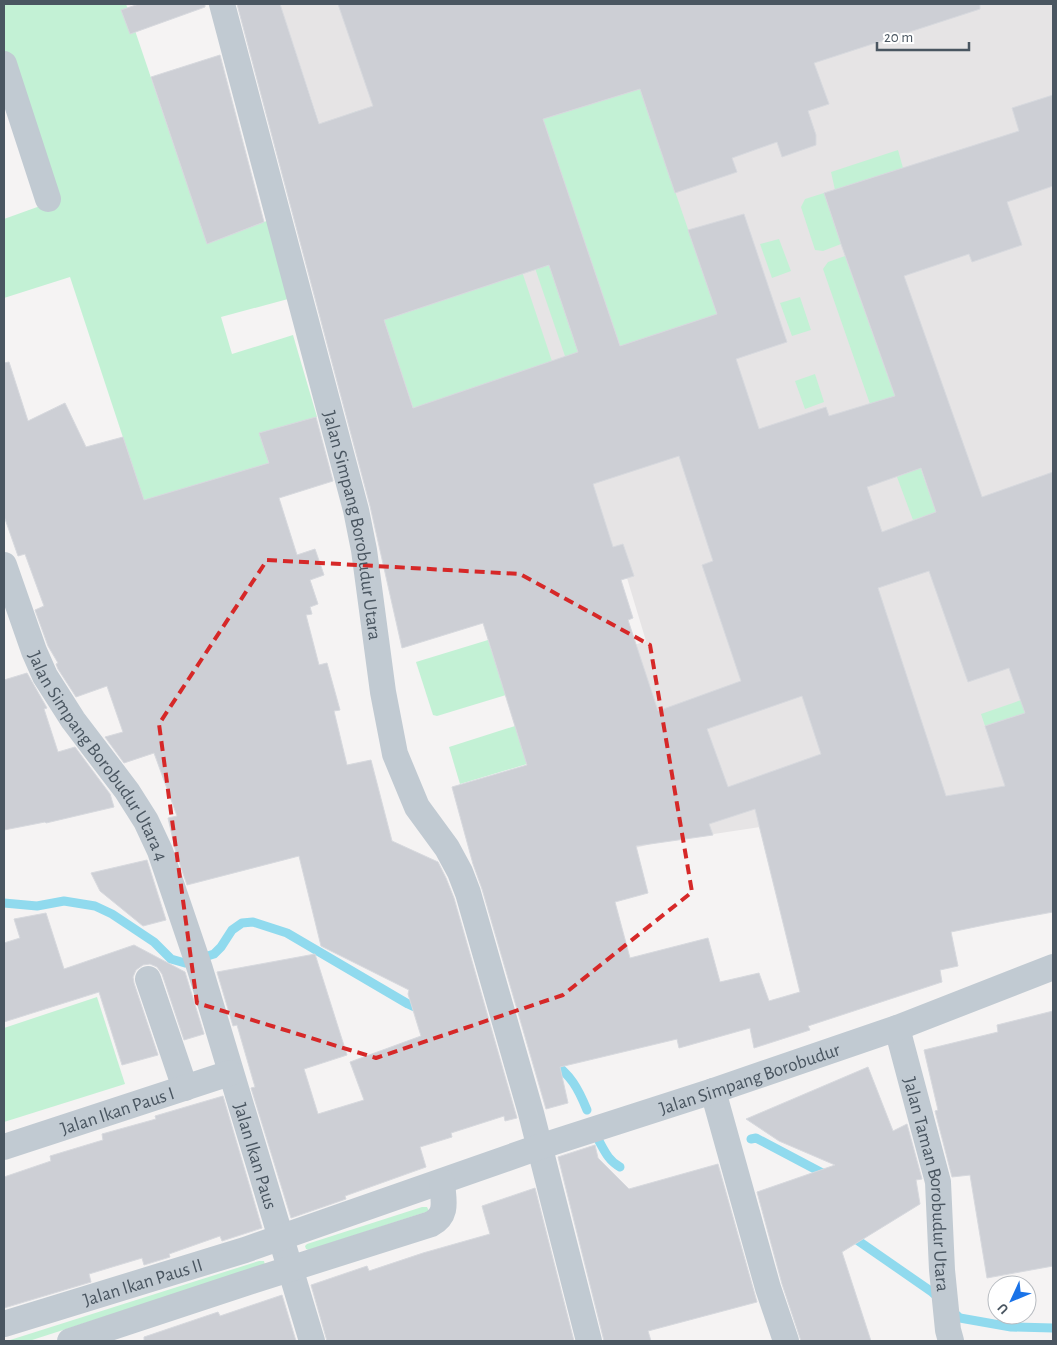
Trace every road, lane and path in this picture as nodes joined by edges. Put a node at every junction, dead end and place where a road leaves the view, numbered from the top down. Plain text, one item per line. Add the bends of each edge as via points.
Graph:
1 (222, 4) edge
2 (4, 64) edge
3 (48, 199) dead end
4 (4, 565) edge
5 (196, 958) joint
6 (1053, 967) edge
7 (148, 979) dead end
8 (897, 1028) junction
9 (230, 1073) junction
10 (185, 1088) junction
11 (713, 1091) junction
12 (539, 1147) junction
13 (4, 1148) edge
14 (442, 1182) junction
15 (281, 1237) junction
16 (290, 1269) junction
17 (4, 1324) edge
18 (949, 1336) edge
19 (70, 1341) edge
20 (312, 1341) edge
21 (590, 1341) edge
22 (786, 1341) edge

1 - 12 street, Jalan Simpang Borobudur Utara via 356,510 395,754 418,807 447,848 468,893
2 - 3 street
4 - 5 street, Jalan Simpang Borobudur Utara 4 via 45,676 72,720 146,821 160,851
5 - 9 street, Jalan Ikan Paus
6 - 8 street, Jalan Simpang Borobudur
7 - 10 street
8 - 11 street, Jalan Simpang Borobudur
8 - 18 street, Jalan Taman Borobudur Utara via 938,1182
9 - 10 street, Jalan Ikan Paus I
9 - 15 street, Jalan Ikan Paus
10 - 13 street, Jalan Ikan Paus I
11 - 12 street, Jalan Simpang Borobudur
11 - 22 street
12 - 14 street, Jalan Simpang Borobudur
12 - 21 street, Jalan Simpang Borobudur Utara
14 - 15 street, Jalan Simpang Borobudur
14 - 16 street via 444,1211 438,1221
15 - 16 street, Jalan Ikan Paus
15 - 17 street, Jalan Ikan Paus II
16 - 19 street, Jalan Ikan Paus II
16 - 20 street, Jalan Ikan Paus

